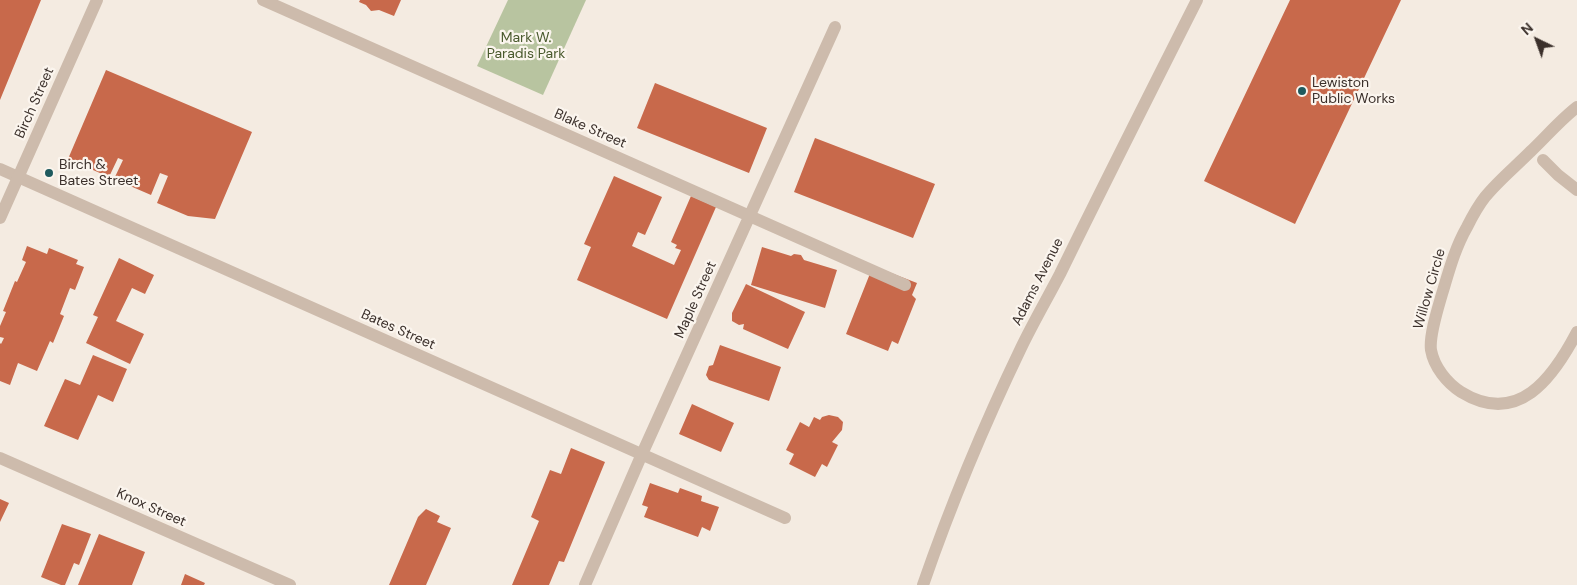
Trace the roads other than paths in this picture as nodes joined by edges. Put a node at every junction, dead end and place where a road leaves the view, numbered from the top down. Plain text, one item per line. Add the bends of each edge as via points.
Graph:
1 (97, 0) edge
2 (263, 0) edge
3 (1197, 0) edge
4 (835, 27) dead end
5 (1577, 107) edge
6 (1542, 160) dead end
7 (0, 169) edge
8 (18, 178) junction
9 (1577, 190) edge
10 (749, 215) junction
11 (0, 218) edge
12 (905, 286) dead end
13 (1577, 332) edge
14 (642, 454) junction
15 (0, 458) edge
16 (785, 518) dead end
17 (290, 585) edge
18 (585, 585) edge
19 (923, 585) edge

1 - 8 street, Birch Street
2 - 10 street, Blake Street
3 - 19 street, Adams Avenue via 1022,346 944,523
4 - 10 street, Maple Street
5 - 13 street, Willow Circle via 1484,198 1454,254 1435,317 1430,348 1445,379 1456,389 1483,402 1511,403 1530,394 1549,378
6 - 9 street
7 - 8 street, Bates Street
8 - 11 street, Birch Street
8 - 14 street, Bates Street
10 - 12 street, Blake Street
10 - 14 street, Maple Street
14 - 16 street, Bates Street
14 - 18 street, Maple Street
15 - 17 street, Knox Street

